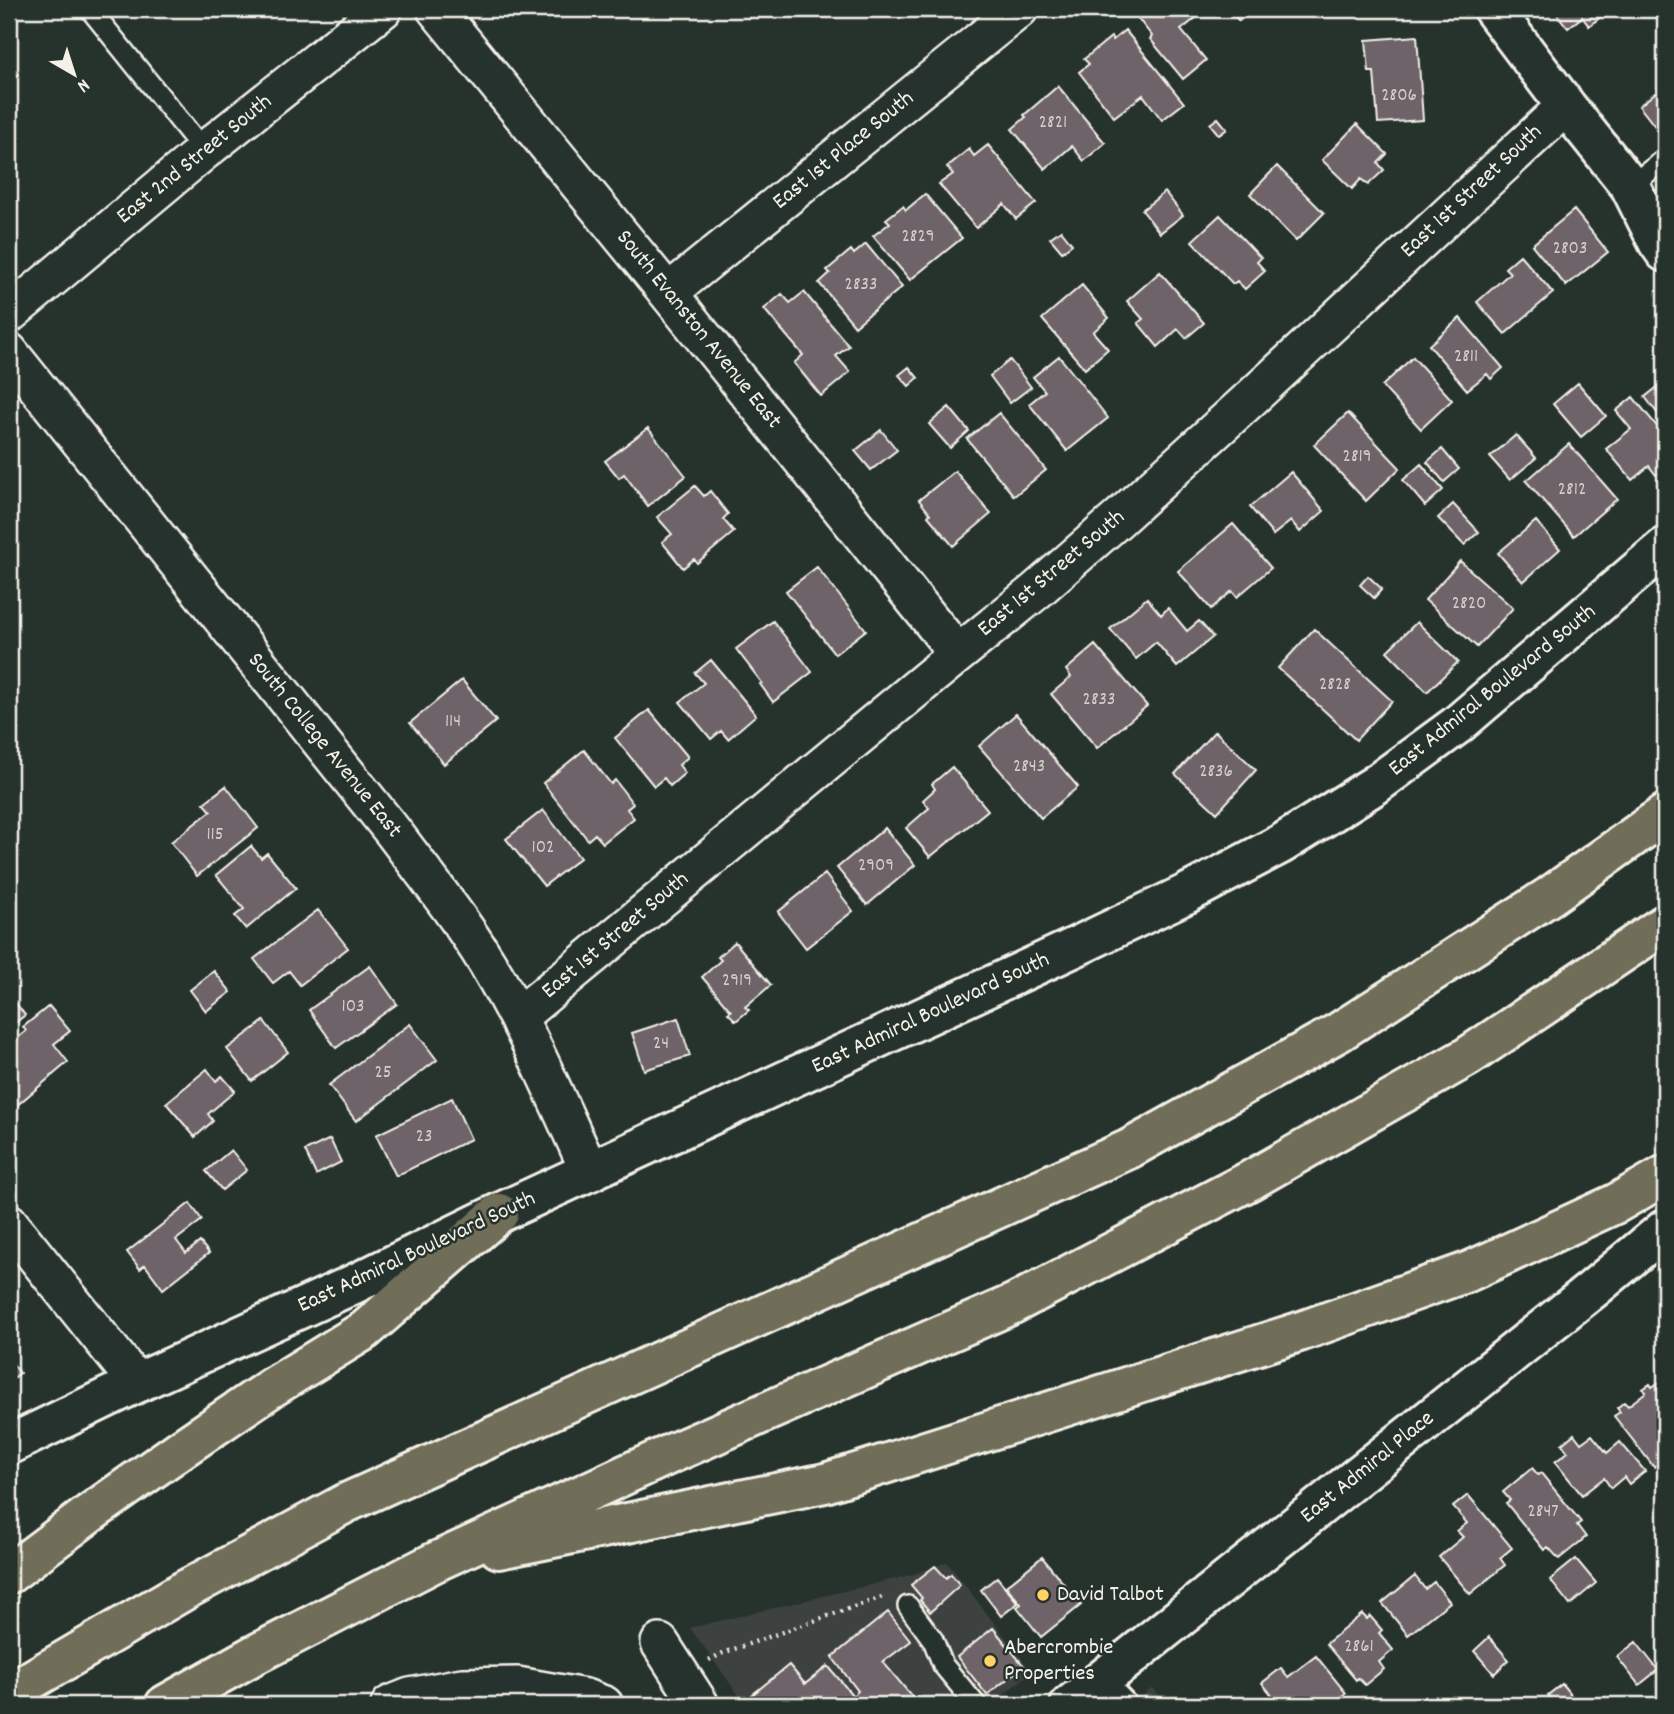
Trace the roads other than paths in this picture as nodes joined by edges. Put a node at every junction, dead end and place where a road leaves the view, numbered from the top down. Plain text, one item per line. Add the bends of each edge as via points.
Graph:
1 (90, 9) edge
2 (383, 9) edge
3 (436, 9) edge
4 (1019, 9) edge
5 (1493, 9) edge
6 (1566, 106) junction
7 (204, 151) junction
8 (1665, 159) edge
9 (1630, 186) junction
10 (1665, 214) edge
11 (1665, 252) edge
12 (668, 293) junction
13 (9, 314) edge
14 (9, 352) edge
15 (1665, 547) edge
16 (958, 653) junction
17 (1665, 814) edge
18 (1665, 924) edge
19 (517, 1017) junction
20 (590, 1172) junction
21 (1665, 1175) edge
22 (499, 1213) junction
23 (9, 1223) edge
24 (1665, 1229) edge
25 (137, 1383) junction
26 (9, 1445) edge
27 (435, 1562) junction
28 (9, 1574) edge
29 (908, 1606) road end
30 (660, 1643) dead end
31 (1116, 1692) edge
32 (9, 1693) edge
33 (595, 1701) edge
34 (165, 1705) edge
35 (390, 1705) edge
36 (700, 1705) edge
37 (976, 1705) edge
38 (1070, 1705) edge

1 - 7 lane
2 - 7 street, East 2nd Street South
3 - 12 street, South Evanston Avenue East
4 - 12 street, East 1st Place South
5 - 6 main road
6 - 9 main road
6 - 16 street, East 1st Street South via 1117,520
7 - 13 street, East 2nd Street South
8 - 9 lane
9 - 10 main road
9 - 11 main road
12 - 16 street, South Evanston Avenue East
14 - 19 street, South College Avenue East via 394,833 495,975
15 - 20 main road, East Admiral Boulevard South via 1457,725 1375,785 1281,844 1063,953
16 - 19 street, East 1st Street South
17 - 32 highway via 1550,896 1339,1032 1129,1149 346,1503
18 - 27 highway via 1467,1057 1251,1180 1025,1298
19 - 20 street, South College Avenue East
20 - 22 main road, East Admiral Boulevard South
21 - 27 highway via 1617,1203 1470,1272 1299,1332 825,1483
22 - 25 main road, East Admiral Boulevard South
22 - 28 highway via 365,1330 181,1449
23 - 25 street
24 - 31 main road, East Admiral Place
25 - 26 main road
27 - 34 highway
29 - 37 lane via 933,1640 943,1665
30 - 36 street
31 - 38 main road, East Admiral Place
33 - 35 street via 517,1686 462,1687

